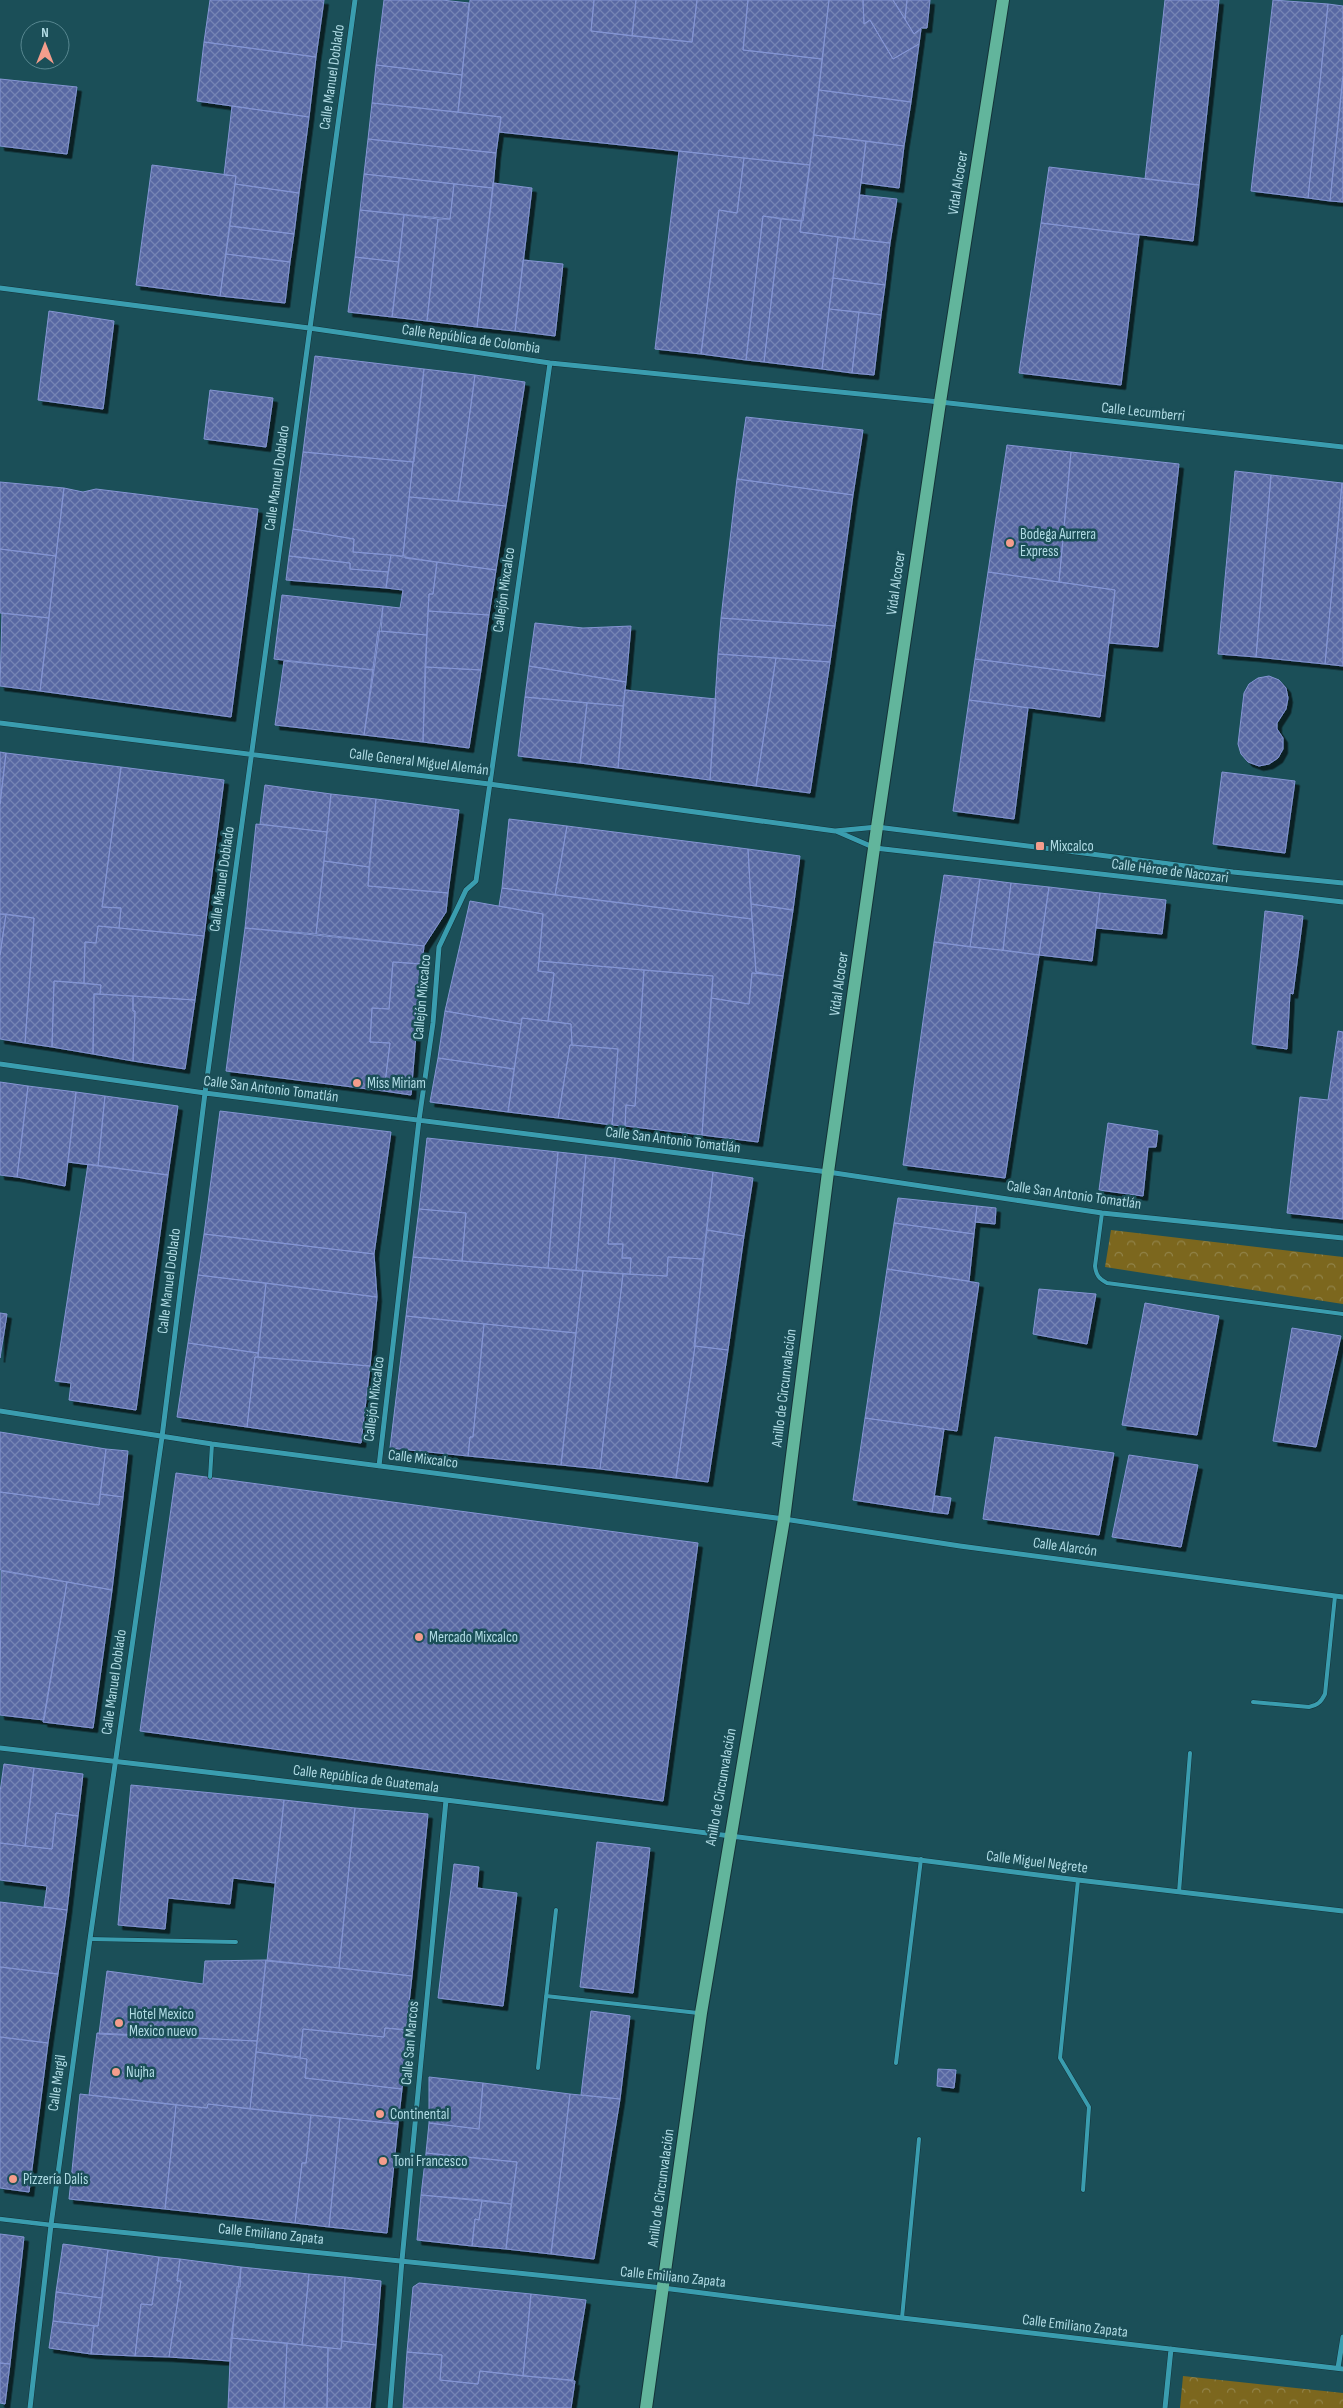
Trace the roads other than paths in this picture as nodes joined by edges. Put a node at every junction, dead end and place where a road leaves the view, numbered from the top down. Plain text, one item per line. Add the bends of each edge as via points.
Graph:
1 (355, 0) edge
2 (1003, 0) edge
3 (0, 288) edge
4 (309, 328) junction
5 (550, 363) junction
6 (940, 402) junction
7 (1343, 447) edge
8 (0, 723) edge
9 (253, 754) junction
10 (489, 784) junction
11 (877, 827) junction
12 (835, 831) junction
13 (875, 848) junction
14 (1343, 883) edge
15 (1343, 902) edge
16 (0, 1064) edge
17 (205, 1093) junction
18 (419, 1120) junction
19 (828, 1172) junction
20 (1102, 1213) junction
21 (1343, 1238) edge
22 (1343, 1314) edge
23 (0, 1411) edge
24 (162, 1436) junction
25 (212, 1444) junction
26 (379, 1466) junction
27 (210, 1477) dead end
28 (784, 1518) junction
29 (1335, 1596) junction
30 (1343, 1597) edge
31 (1253, 1702) dead end
32 (0, 1748) edge
33 (1190, 1753) dead end
34 (116, 1762) junction
35 (446, 1800) junction
36 (729, 1836) junction
37 (921, 1859) junction
38 (1078, 1880) junction
39 (1179, 1892) junction
40 (556, 1910) dead end
41 (1343, 1911) edge
42 (90, 1939) junction
43 (236, 1942) dead end
44 (546, 1996) junction
45 (701, 2013) junction
46 (896, 2063) dead end
47 (538, 2068) dead end
48 (919, 2139) dead end
49 (1083, 2190) dead end
50 (0, 2219) edge
51 (51, 2225) junction
52 (402, 2260) junction
53 (664, 2288) junction
54 (902, 2318) junction
55 (1343, 2336) edge
56 (1171, 2349) junction
57 (1341, 2368) edge
58 (30, 2408) edge
59 (390, 2408) edge
60 (646, 2408) edge
61 (1165, 2408) edge

1 - 4 street, Calle Manuel Doblado
2 - 6 main road, Vidal Alcocer
3 - 4 street, Calle República de Colombia
4 - 5 street, Calle República de Colombia
4 - 9 street, Calle Manuel Doblado
5 - 6 street, Calle República de Colombia
5 - 10 street, Callejón Mixcalco
6 - 7 street, Calle Lecumberri
6 - 11 main road, Vidal Alcocer
8 - 9 street, Calle General Miguel Alemán
9 - 10 street, Calle General Miguel Alemán
9 - 17 street, Calle Manuel Doblado
10 - 12 street, Calle General Miguel Alemán
10 - 18 street, Callejón Mixcalco via 476,881 466,890 439,947 433,1023
11 - 12 street, Calle General Miguel Alemán
11 - 13 main road, Vidal Alcocer
11 - 14 street, Calle Héroe de Nacozari
12 - 13 street, Calle General Miguel Alemán
13 - 15 street, Calle Héroe de Nacozari
13 - 19 main road, Vidal Alcocer
16 - 17 street, Calle San Antonio Tomatlán
17 - 18 street, Calle San Antonio Tomatlán
17 - 24 street, Calle Manuel Doblado
18 - 19 street, Calle San Antonio Tomatlán
18 - 26 street, Callejón Mixcalco
19 - 20 street, Calle San Antonio Tomatlán
19 - 28 main road, Anillo de Circunvalación
20 - 21 street, Calle San Antonio Tomatlán
20 - 22 lane via 1095,1266 1100,1280
23 - 24 street, Calle Mixcalco
24 - 25 street, Calle Mixcalco
24 - 34 street, Calle Manuel Doblado
25 - 26 street, Calle Mixcalco
25 - 27 lane
26 - 28 street, Calle Mixcalco
28 - 29 street, Calle Alarcón via 960,1546
28 - 36 main road, Anillo de Circunvalación
29 - 30 street, Calle Alarcón
29 - 31 lane via 1322,1701 1309,1707
32 - 34 street, Calle República de Guatemala
33 - 39 lane
34 - 35 street, Calle República de Guatemala
34 - 42 street, Calle Margil
35 - 36 street, Calle República de Guatemala
35 - 52 street, Calle San Marcos
36 - 37 street, Calle Miguel Negrete
36 - 45 main road, Anillo de Circunvalación
37 - 38 street, Calle Miguel Negrete
37 - 46 lane
38 - 39 street, Calle Miguel Negrete
38 - 49 lane via 1060,2058 1089,2107
39 - 41 street, Calle Miguel Negrete
40 - 44 lane
42 - 43 lane
42 - 51 street, Calle Margil
44 - 45 lane
44 - 47 lane
45 - 53 main road, Anillo de Circunvalación
48 - 54 lane
50 - 51 street, Calle Emiliano Zapata
51 - 52 street, Calle Emiliano Zapata
51 - 58 street, Calle Margil
52 - 53 street, Calle Emiliano Zapata
52 - 59 street, Calle San Marcos
53 - 54 street, Calle Emiliano Zapata
53 - 60 main road, Anillo de Circunvalación
54 - 56 street, Calle Emiliano Zapata
55 - 57 street
56 - 57 street, Calle Emiliano Zapata
56 - 61 street

